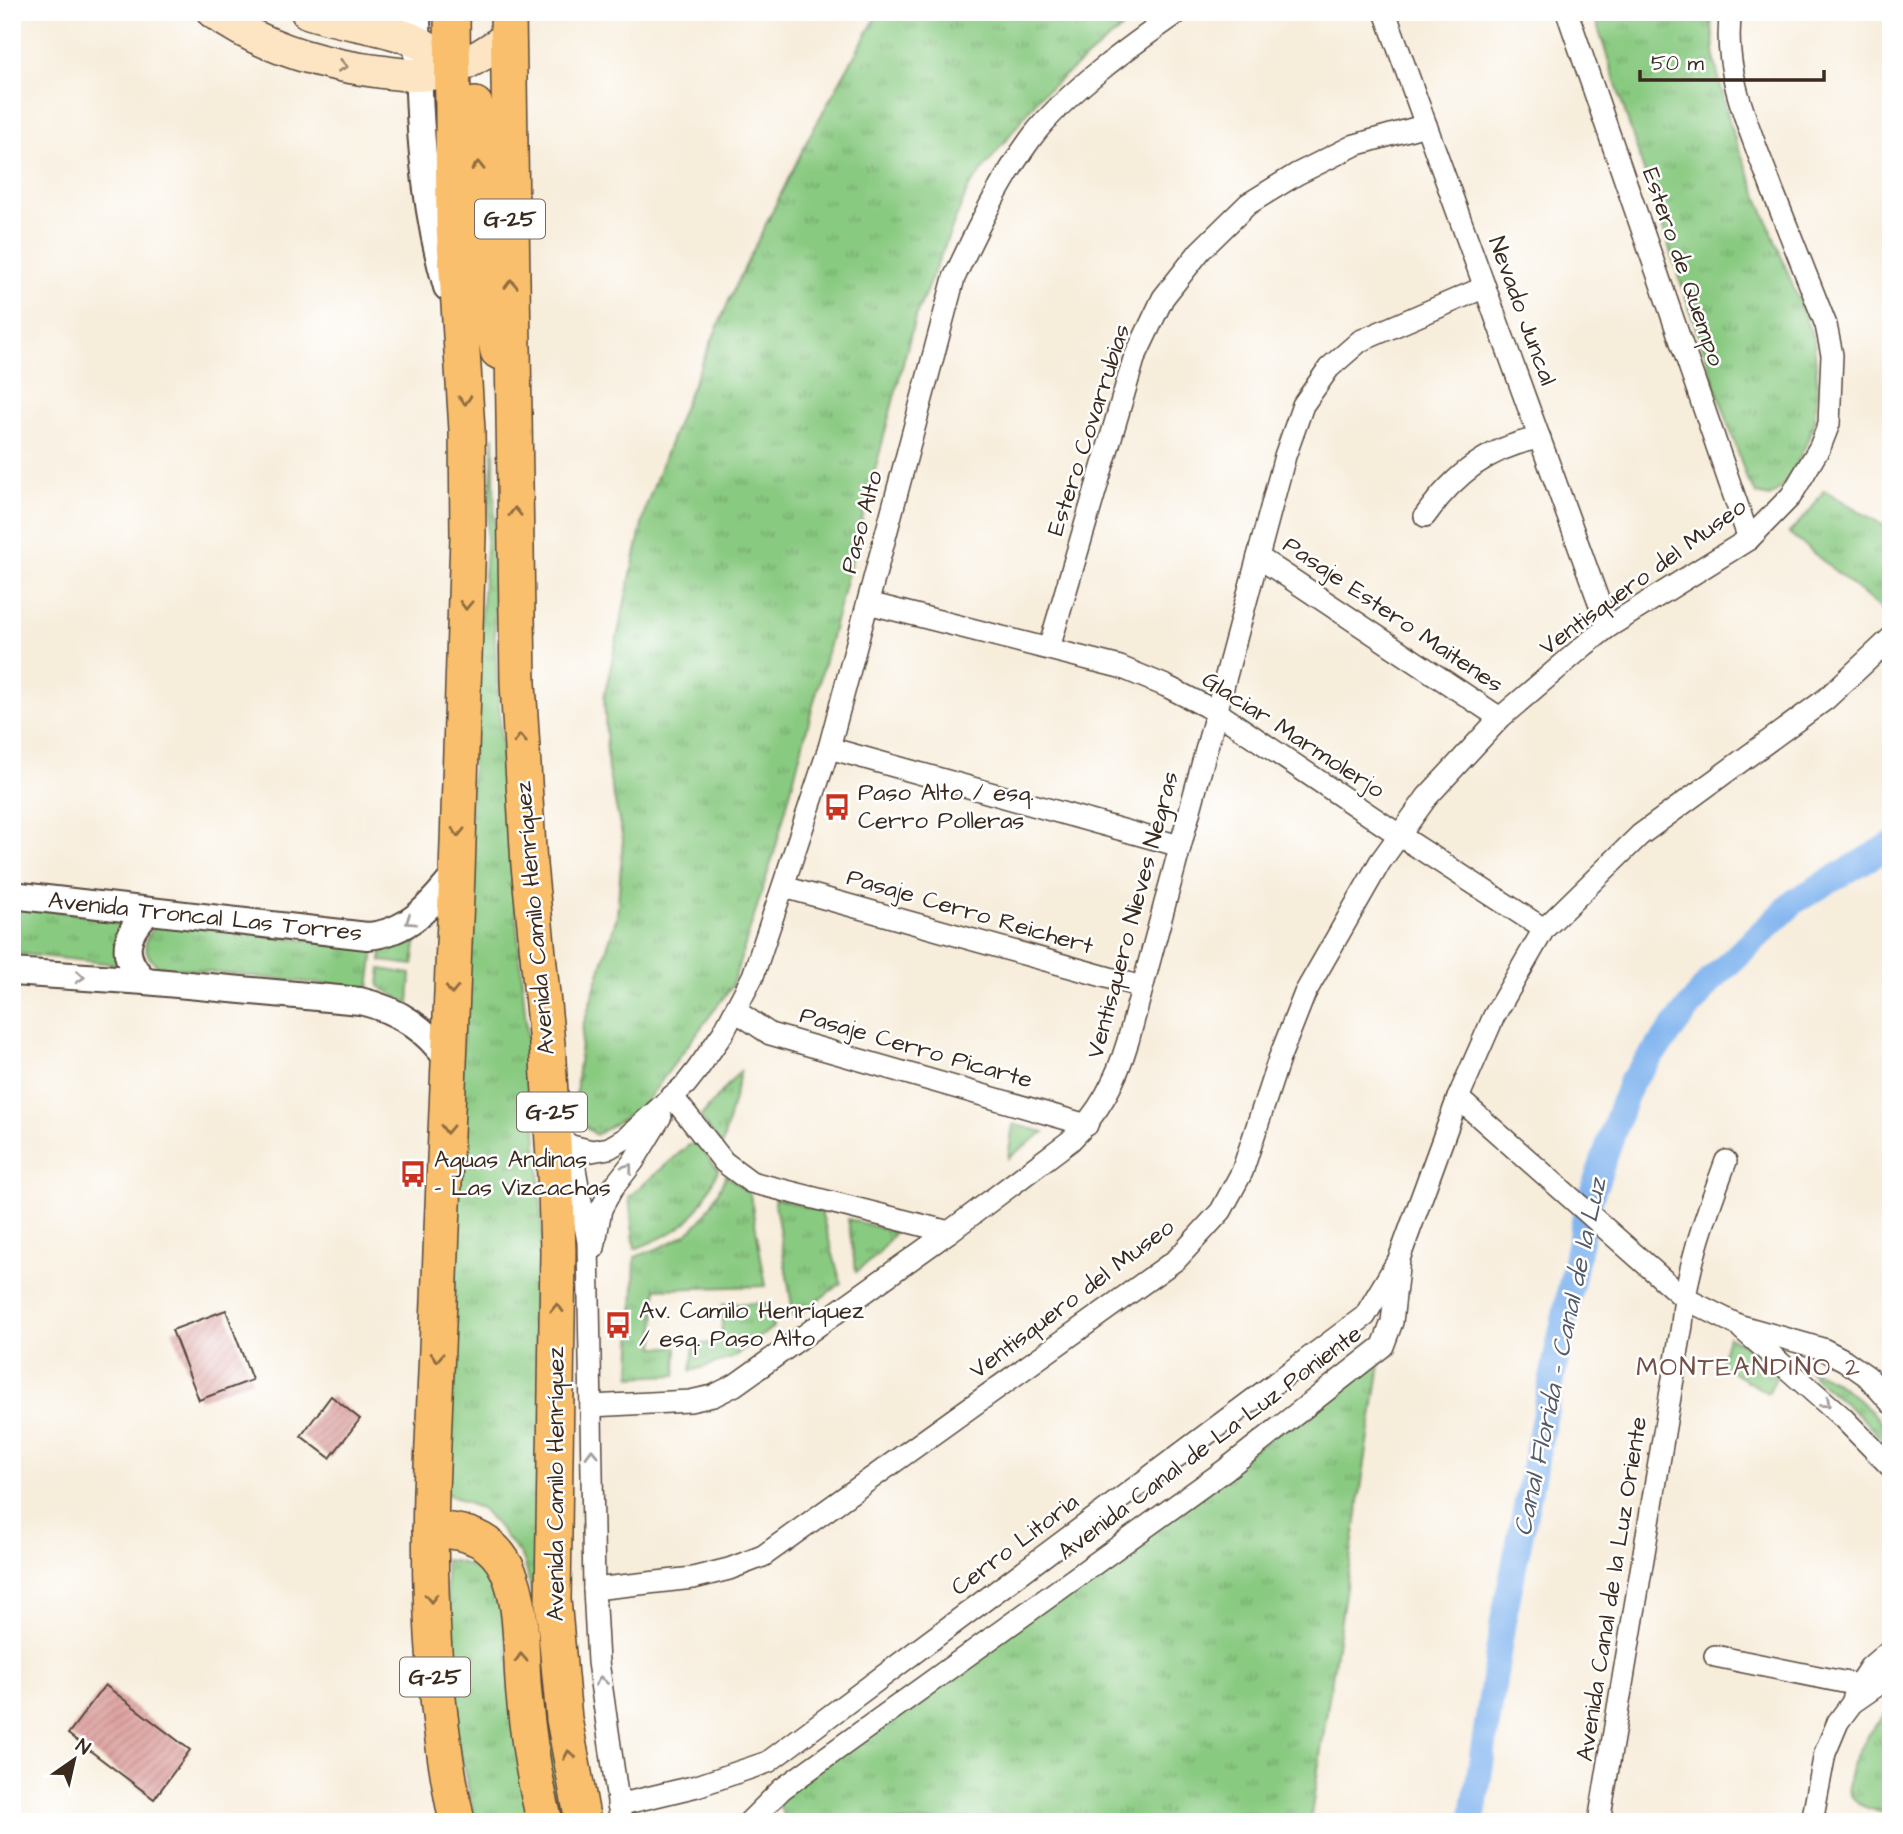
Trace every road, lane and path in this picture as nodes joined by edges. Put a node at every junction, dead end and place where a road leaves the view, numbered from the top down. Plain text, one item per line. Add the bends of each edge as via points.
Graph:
1 (213, 12) edge
2 (452, 12) edge
3 (1179, 12) edge
4 (1385, 12) edge
5 (1567, 12) edge
6 (1731, 12) edge
7 (309, 13) edge
8 (508, 25) edge
9 (418, 26) edge
10 (293, 53) junction
11 (454, 68) junction
12 (419, 75) junction
13 (1426, 125) junction
14 (1485, 287) junction
15 (460, 332) junction
16 (513, 401) junction
17 (1540, 438) junction
18 (1425, 516) dead end
19 (1748, 539) junction
20 (1258, 557) junction
21 (868, 603) junction
22 (1608, 627) junction
23 (1891, 638) edge
24 (1049, 648) junction
25 (1215, 711) junction
26 (1500, 718) junction
27 (829, 748) junction
28 (1399, 835) junction
29 (1180, 846) junction
30 (457, 873) junction
31 (784, 887) junction
32 (12, 895) edge
33 (149, 912) junction
34 (1545, 929) junction
35 (12, 972) edge
36 (145, 981) junction
37 (1142, 987) junction
38 (736, 1011) junction
39 (449, 1061) junction
40 (672, 1097) junction
41 (1458, 1098) junction
42 (1087, 1125) junction
43 (563, 1140) junction
44 (1726, 1161) dead end
45 (949, 1232) junction
46 (1399, 1259) junction
47 (589, 1276) junction
48 (1684, 1298) junction
49 (1738, 1325) junction
50 (1887, 1389) edge
51 (591, 1406) junction
52 (1891, 1467) edge
53 (430, 1530) junction
54 (594, 1589) junction
55 (1891, 1649) edge
56 (1715, 1656) dead end
57 (1891, 1676) edge
58 (1855, 1694) junction
59 (620, 1813) edge
60 (457, 1822) edge
61 (545, 1822) edge
62 (583, 1822) edge
63 (749, 1822) edge
64 (1600, 1822) edge
65 (1812, 1822) edge

1 - 10 main road
2 - 11 main road, G-25
3 - 21 street, Paso Alto via 1047,119 1015,164 974,237 954,278
4 - 13 street, Nevado Juncal
5 - 19 street, Estero de Quempo
6 - 19 street, Ventisquero del Museo via 1728,27 1736,86 1826,325 1832,355 1829,424 1820,447 1791,496
7 - 9 main road
7 - 10 main road via 307,39
8 - 11 main road via 472,60
16 -> 8 main road, Avenida Camilo Henríquez / G-25
9 - 11 main road
9 - 12 street
10 -> 12 main road via 368,70
11 - 12 main road
11 - 15 main road, G-25 via 454,226
16 -> 11 main road via 493,333 481,266 477,110 470,89
12 - 15 street via 433,228
13 - 14 street, Nevado Juncal
13 - 24 street, Estero Covarrubias via 1355,145 1248,204 1199,251 1163,298 1135,359
14 - 17 street, Nevado Juncal
14 - 20 street, Ventisquero Nieves Negras via 1360,341 1329,368 1303,405
15 -> 30 main road, G-25 via 469,483
43 -> 16 main road, Avenida Camilo Henríquez / G-25 via 522,776
17 - 18 street via 1516,442 1485,456 1461,474
17 - 22 street, Nevado Juncal
19 - 22 street, Ventisquero del Museo
20 - 25 street, Ventisquero Nieves Negras
20 - 26 street, Pasaje Estero Maitenes
21 - 24 street, Glaciar Marmolerjo
21 - 27 street, Paso Alto
22 - 26 street, Ventisquero del Museo
23 - 34 street, Avenida Canal de La Luz Poniente via 1826,699 1640,835
24 - 25 street, Glaciar Marmolerjo via 1120,667
25 - 28 street, Glaciar Marmolerjo
25 - 29 street, Ventisquero Nieves Negras
26 - 28 street, Ventisquero del Museo via 1427,797
27 - 29 street
27 - 31 street, Paso Alto
28 - 34 street, Glaciar Marmolerjo
28 - 54 street, Ventisquero del Museo via 1305,993 1242,1172 1221,1211 1177,1259 762,1556 693,1578
29 - 37 street, Ventisquero Nieves Negras
30 -> 33 street, Avenida Troncal Las Torres via 417,917 381,935 355,936
30 -> 39 main road, G-25
31 - 37 street, Pasaje Cerro Reichert
31 - 38 street, Paso Alto
32 - 33 street, Avenida Troncal Las Torres
33 - 36 street via 134,925 127,947 133,970
34 - 41 street, Avenida Canal de La Luz Poniente via 1493,1016
35 -> 36 street
36 - 39 street via 381,1006 415,1023
37 - 42 street, Ventisquero Nieves Negras via 1113,1084
38 - 40 street, Paso Alto via 697,1070
38 - 42 street, Pasaje Cerro Picarte via 771,1034
39 -> 53 main road, G-25
40 - 43 street, Paso Alto via 609,1148 592,1151
40 - 45 street via 724,1162 751,1182
47 -> 40 street, Paso Alto via 601,1209
41 - 46 street, Avenida Canal de La Luz Poniente
41 - 48 street
42 - 45 street, Ventisquero Nieves Negras
43 - 47 street via 589,1242
62 -> 43 main road, Avenida Camilo Henríquez / G-25 via 564,1719 553,1600
44 - 48 street, Avenida Canal de la Luz Oriente via 1701,1229
45 - 51 street, Ventisquero Nieves Negras via 773,1360 713,1396
46 - 59 street, Cerro Litoria via 1365,1316 768,1762
46 - 63 street, Avenida Canal de La Luz Poniente via 1392,1322 1382,1346 1225,1470 782,1789
47 - 51 street
48 - 49 street
48 - 64 street, Avenida Canal de la Luz Oriente
49 - 50 street via 1824,1349
49 -> 52 street
54 -> 51 street
53 -> 60 main road, G-25 via 436,1702
61 -> 53 main road via 526,1721 519,1601 512,1576 499,1555 479,1538
59 -> 54 street via 598,1662
55 - 58 street via 1870,1667
56 - 58 street
57 - 58 street
58 - 65 street via 1825,1753

